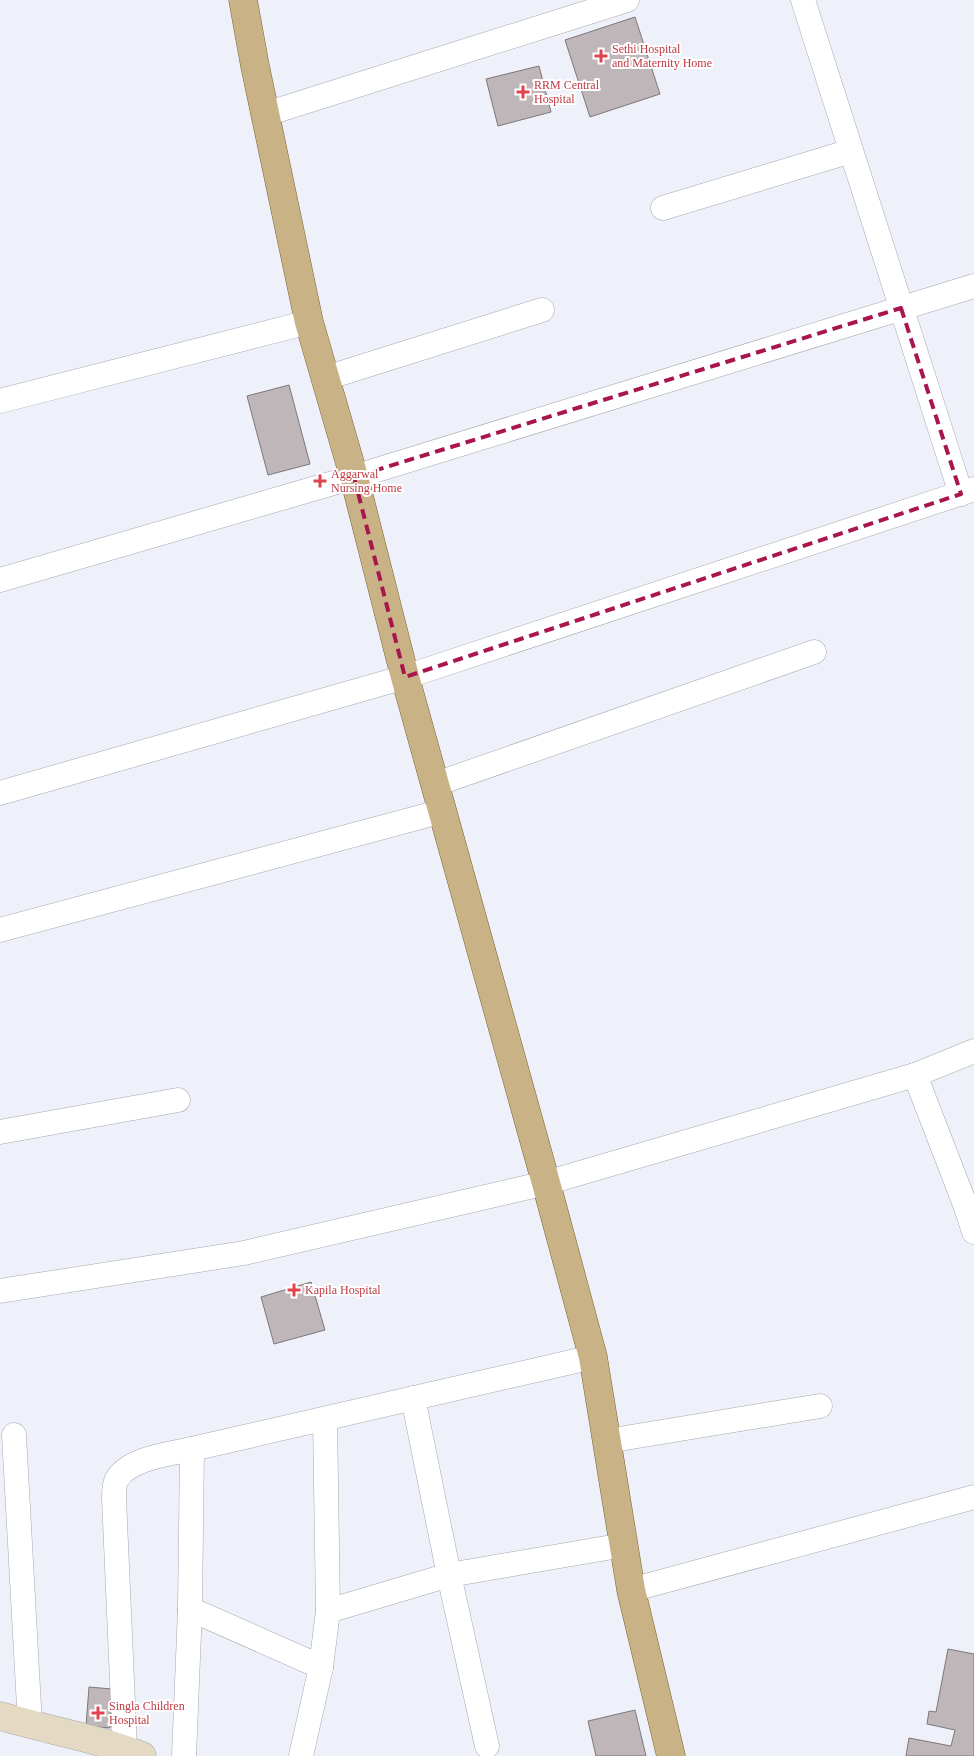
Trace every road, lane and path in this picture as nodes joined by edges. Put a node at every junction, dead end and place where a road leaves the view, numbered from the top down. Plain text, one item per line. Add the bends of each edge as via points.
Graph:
1 (243, 0) edge
2 (627, 0) edge
3 (803, 0) edge
4 (266, 114) junction
5 (851, 151) junction
6 (664, 208) dead end
7 (974, 286) edge
8 (901, 308) junction
9 (542, 310) dead end
10 (309, 322) junction
11 (326, 378) junction
12 (0, 401) edge
13 (354, 477) junction
14 (967, 491) edge
15 (0, 580) edge
16 (814, 652) dead end
17 (405, 677) junction
18 (436, 784) junction
19 (0, 793) edge
20 (443, 811) junction
21 (0, 930) edge
22 (974, 1051) edge
23 (915, 1075) junction
24 (178, 1100) dead end
25 (0, 1132) edge
26 (546, 1184) junction
27 (970, 1206) edge
28 (974, 1232) edge
29 (0, 1291) edge
30 (593, 1357) junction
31 (413, 1398) junction
32 (820, 1406) dead end
33 (326, 1420) junction
34 (14, 1435) dead end
35 (607, 1441) junction
36 (192, 1449) junction
37 (974, 1498) edge
38 (624, 1545) junction
39 (449, 1575) junction
40 (631, 1590) junction
41 (190, 1609) junction
42 (328, 1611) junction
43 (321, 1666) junction
44 (0, 1716) edge
45 (30, 1725) junction
46 (487, 1746) dead end
47 (133, 1753) edge
48 (184, 1756) edge
49 (301, 1756) edge
50 (671, 1756) edge

1 - 4 main road
2 - 4 street
3 - 5 street
4 - 10 main road
5 - 6 street
5 - 8 street
7 - 8 street
8 - 13 street
8 - 14 street
9 - 11 street
10 - 11 main road
10 - 12 street
11 - 13 main road
13 - 15 street
13 - 17 main road
14 - 17 street
16 - 18 street
17 - 18 main road
17 - 19 street
18 - 20 main road
20 - 21 street
20 - 26 main road
22 - 23 street
23 - 26 street
23 - 27 street
24 - 25 street
26 - 29 street via 244,1253
26 - 30 main road
27 - 28 street
30 - 31 street
30 - 35 main road
31 - 33 street
31 - 39 street
32 - 35 street
33 - 36 street
33 - 42 street
34 - 45 street
35 - 38 main road
36 - 41 street
36 - 47 street via 139,1462 116,1480 114,1498
37 - 40 street
38 - 39 street
38 - 40 main road
39 - 42 street
39 - 46 street
40 - 50 main road
41 - 43 street
41 - 48 street
42 - 43 street
43 - 49 street
44 - 45 main road
45 - 47 main road

